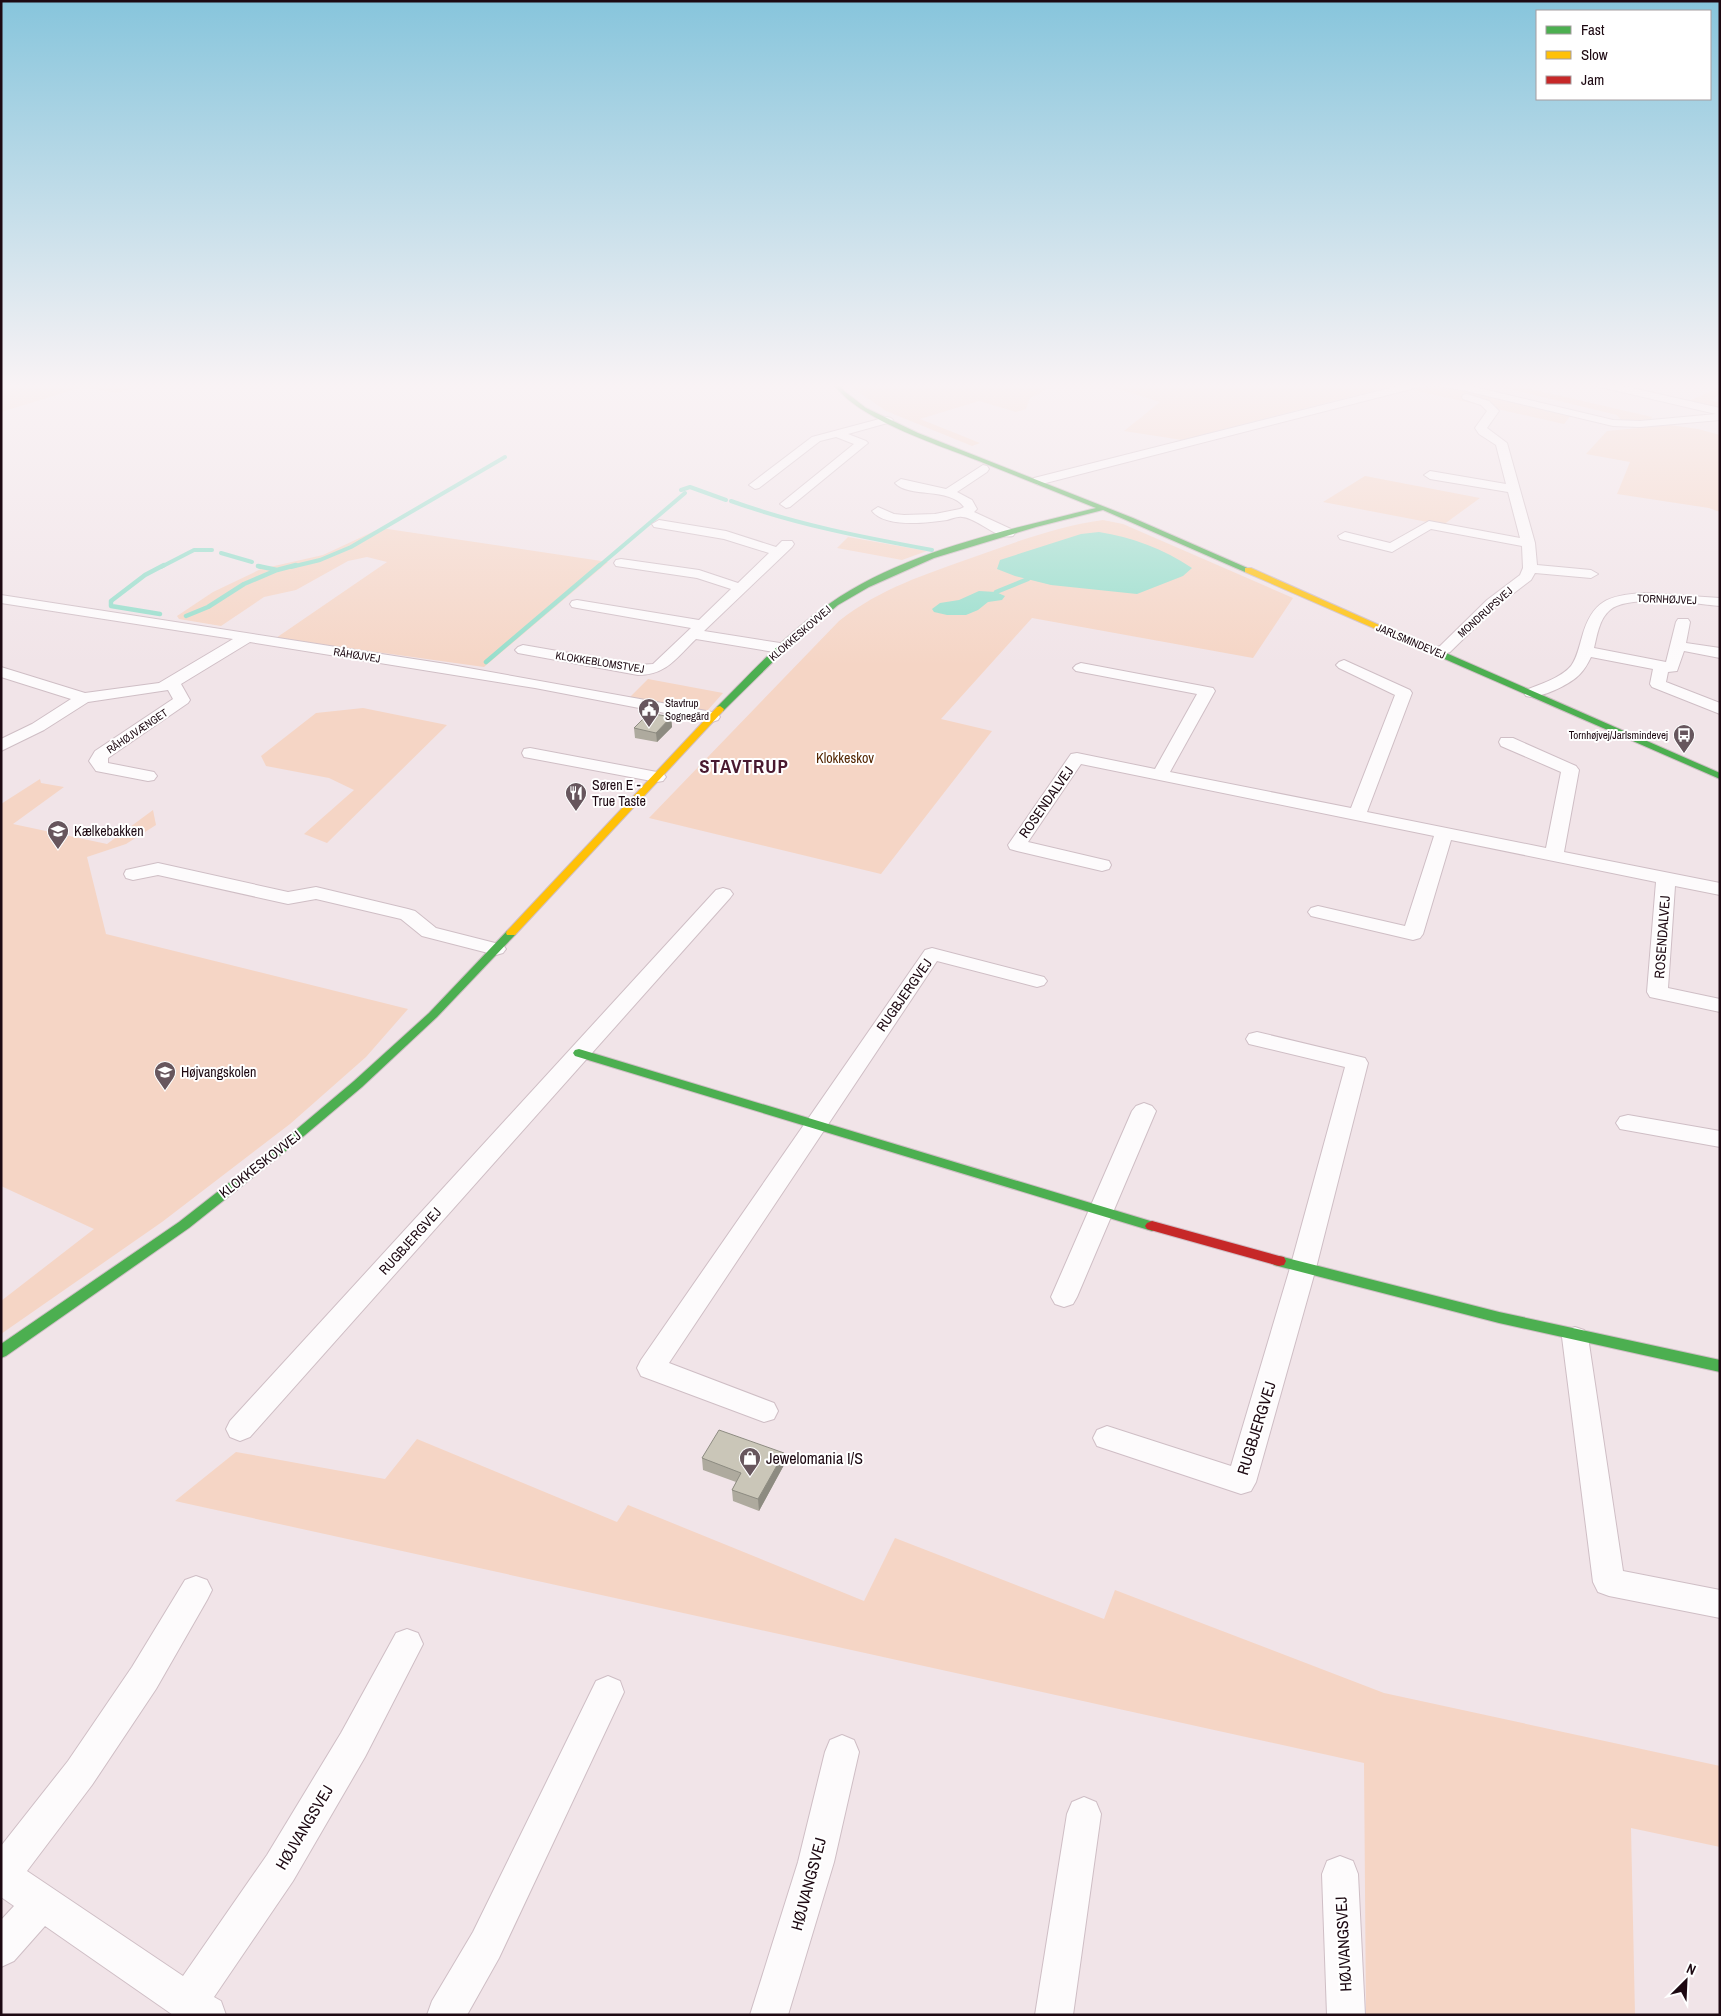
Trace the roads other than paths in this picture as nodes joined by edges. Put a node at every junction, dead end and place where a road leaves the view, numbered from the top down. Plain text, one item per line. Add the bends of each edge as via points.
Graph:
1 (765, 477) edge
2 (820, 477) edge
3 (970, 477) edge
4 (1028, 477) edge
5 (1053, 477) edge
6 (1442, 477) edge
7 (1509, 477) edge
8 (1038, 481) junction
9 (900, 483) dead end
10 (755, 485) dead end
11 (1512, 489) junction
12 (949, 492) junction
13 (786, 504) dead end
14 (1103, 508) junction
15 (878, 511) dead end
16 (965, 513) junction
17 (658, 524) dead end
18 (1008, 533) junction
19 (1345, 536) dead end
20 (1528, 543) junction
21 (621, 563) dead end
22 (1530, 568) junction
23 (1591, 574) dead end
24 (741, 588) junction
25 (1, 599) edge
26 (1720, 602) edge
27 (578, 604) dead end
28 (1683, 622) dead end
29 (697, 629) junction
30 (246, 638) junction
31 (1678, 646) junction
32 (780, 648) junction
33 (523, 650) dead end
34 (1584, 651) junction
35 (1437, 652) junction
36 (1720, 653) edge
37 (1344, 665) dead end
38 (1662, 666) junction
39 (1081, 668) dead end
40 (1, 672) edge
41 (172, 684) junction
42 (1532, 694) junction
43 (84, 698) junction
44 (1720, 709) edge
45 (712, 717) junction
46 (1507, 742) dead end
47 (1, 746) edge
48 (530, 753) dead end
49 (1160, 775) junction
50 (148, 776) dead end
51 (1720, 776) edge
52 (657, 777) junction
53 (1357, 815) junction
54 (1444, 832) junction
55 (1554, 855) junction
56 (1102, 865) dead end
57 (133, 874) dead end
58 (1666, 878) junction
59 (1720, 889) edge
60 (723, 894) dead end
61 (1318, 912) dead end
62 (496, 949) junction
63 (1037, 981) dead end
64 (1720, 1006) edge
65 (1256, 1039) dead end
66 (579, 1054) junction
67 (1144, 1111) dead end
68 (1628, 1123) dead end
69 (815, 1124) junction
70 (1720, 1140) edge
71 (1101, 1211) junction
72 (1303, 1268) junction
73 (1064, 1297) dead end
74 (1575, 1337) junction
75 (1, 1352) edge
76 (1720, 1366) edge
77 (764, 1412) dead end
78 (240, 1429) dead end
79 (1107, 1438) dead end
80 (196, 1590) dead end
81 (1720, 1604) edge
82 (407, 1644) dead end
83 (608, 1692) dead end
84 (842, 1752) dead end
85 (1084, 1814) dead end
86 (1340, 1874) dead end
87 (1, 1875) edge
88 (42, 1902) junction
89 (1, 1948) edge
90 (197, 2008) edge
91 (446, 2015) edge
92 (769, 2015) edge
93 (1054, 2015) edge
94 (1346, 2015) edge

1 - 10 street
2 - 13 street
3 - 12 street
4 - 8 street, JARLSMINDEVEJ
5 - 8 street
6 - 11 street
7 - 11 street
8 - 14 street, JARLSMINDEVEJ
9 - 12 street
11 - 20 street
12 - 16 street via 970,505 971,509
14 - 18 street, KLOKKESKOVVEJ
14 - 35 street, JARLSMINDEVEJ
15 - 16 street via 896,518
16 - 18 street
17 - 24 street, KLOKKEBLOMSTVEJ via 726,534 783,548
18 - 32 street, KLOKKESKOVVEJ via 918,561 860,588 827,609
19 - 20 street via 1392,548 1429,525
20 - 22 street
21 - 24 street via 699,574
22 - 23 street
22 - 35 street, MONDRUPSVEJ via 1526,577 1492,603 1445,649
24 - 29 street, KLOKKEBLOMSTVEJ
25 - 30 street, RÅHØJVEJ
26 - 34 street, TORNHØJVEJ via 1658,597 1623,599 1608,604 1598,613
27 - 29 street
28 - 31 street, TORNHØJVEJ
29 - 32 street
29 - 33 street, KLOKKEBLOMSTVEJ via 658,667 648,670
30 - 41 street, RÅHØJVÆNGET
30 - 45 street, RÅHØJVEJ via 484,674
31 - 36 street
31 - 38 street, TORNHØJVEJ via 1672,668
32 - 45 street, KLOKKESKOVVEJ
34 - 38 street
34 - 42 street, TORNHØJVEJ via 1578,668 1570,675
35 - 42 street, JARLSMINDEVEJ
37 - 53 street via 1404,693
38 - 44 street via 1658,684
39 - 49 street via 1207,691
40 - 43 street, RÅHØJVÆNGET
41 - 43 street, RÅHØJVÆNGET
41 - 50 street, RÅHØJVÆNGET via 182,700 101,755 98,761 102,767
42 - 51 street, JARLSMINDEVEJ
43 - 47 street, RÅHØJVÆNGET
45 - 52 street, KLOKKESKOVVEJ
46 - 55 street via 1570,770
48 - 52 street
49 - 53 street, ROSENDALVEJ
49 - 56 street, ROSENDALVEJ via 1077,758 1017,845
52 - 62 street, KLOKKESKOVVEJ
53 - 54 street, ROSENDALVEJ
54 - 55 street, ROSENDALVEJ
54 - 61 street via 1413,934
55 - 58 street, ROSENDALVEJ
57 - 62 street via 158,869 288,898 316,893 408,915 429,932
58 - 59 street, ROSENDALVEJ
58 - 64 street, ROSENDALVEJ via 1657,992
60 - 66 street, RUGBJERGVEJ
62 - 75 street, KLOKKESKOVVEJ via 433,1015 288,1143 184,1225
63 - 69 street, RUGBJERGVEJ via 932,954
65 - 72 street, RUGBJERGVEJ via 1357,1063
66 - 69 street
66 - 78 street, RUGBJERGVEJ
67 - 71 street
68 - 70 street
69 - 71 street
69 - 77 street, RUGBJERGVEJ via 651,1368
71 - 72 street
71 - 73 street
72 - 74 street
72 - 79 street, RUGBJERGVEJ via 1241,1482
74 - 76 street
74 - 81 street via 1609,1582
80 - 87 street, HØJVANGSVEJ via 144,1678 90,1757
82 - 90 street, HØJVANGSVEJ via 353,1745
83 - 91 street via 486,1945
84 - 92 street, HØJVANGSVEJ via 816,1862
85 - 93 street
86 - 94 street, HØJVANGSVEJ
87 - 88 street, HØJVANGSVEJ
88 - 89 street
88 - 90 street, HØJVANGSVEJ

